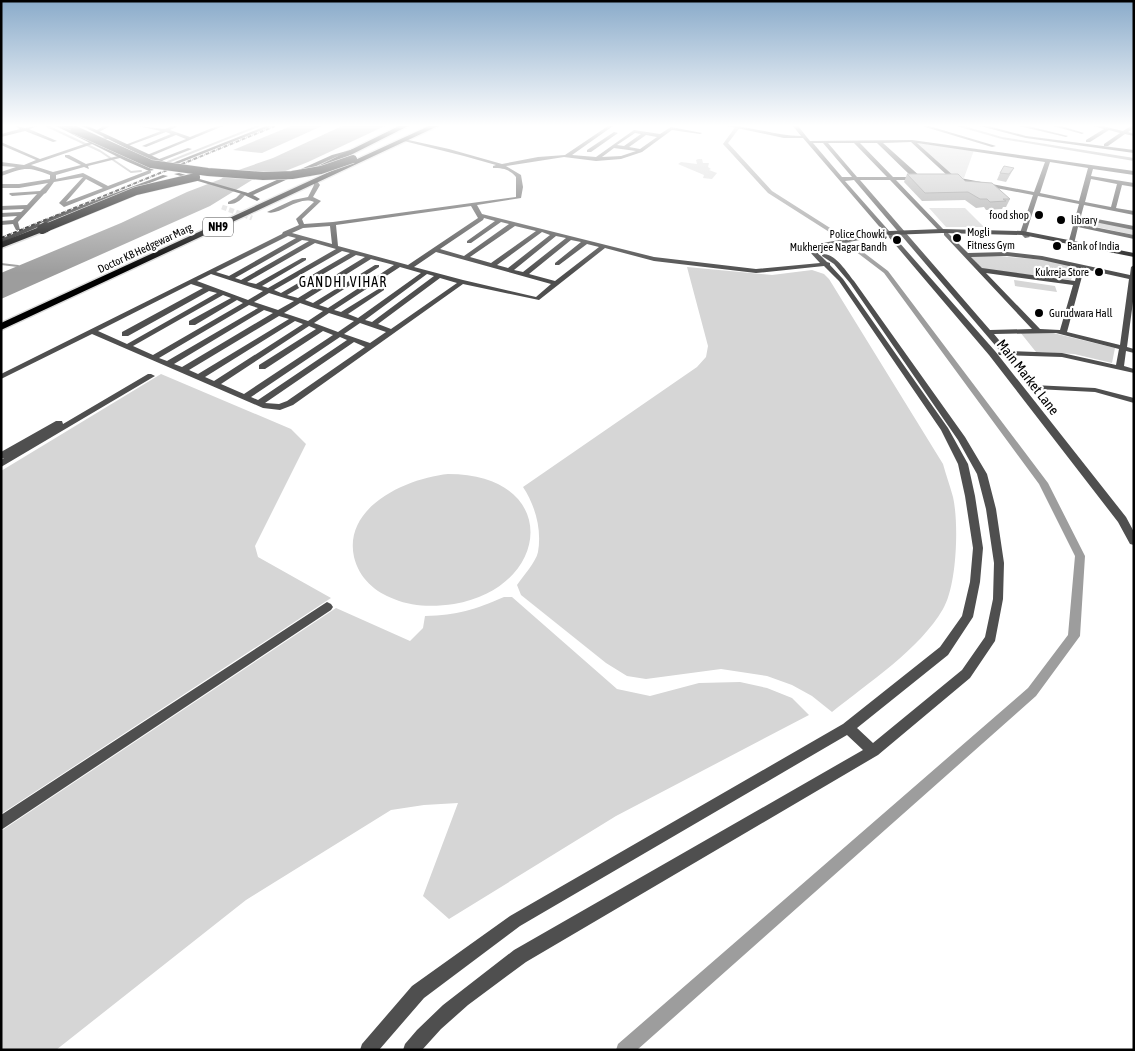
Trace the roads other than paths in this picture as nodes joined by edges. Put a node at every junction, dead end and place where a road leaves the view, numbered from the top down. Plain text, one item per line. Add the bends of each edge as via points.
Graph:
1 (48, 175) edge
2 (63, 175) edge
3 (88, 175) junction
4 (142, 175) edge
5 (146, 175) edge
6 (161, 175) edge
7 (171, 175) edge
8 (181, 175) edge
9 (235, 175) edge
10 (300, 175) edge
11 (330, 175) edge
12 (512, 175) edge
13 (519, 175) edge
14 (839, 175) edge
15 (852, 175) edge
16 (889, 175) edge
17 (914, 175) edge
18 (950, 175) edge
19 (1043, 175) edge
20 (165, 176) junction
21 (1088, 177) joint
22 (892, 178) junction
23 (917, 178) junction
24 (925, 178) edge
25 (943, 178) edge
26 (953, 178) junction
27 (53, 179) junction
28 (842, 179) junction
29 (855, 179) junction
30 (315, 182) junction
31 (1120, 182) junction
32 (1134, 185) edge
33 (1, 186) edge
34 (108, 188) junction
35 (74, 190) junction
36 (44, 192) junction
37 (12, 194) dead end
38 (1036, 194) junction
39 (87, 196) junction
40 (250, 196) junction
41 (310, 198) junction
42 (486, 202) junction
43 (230, 203) dead end
44 (1082, 203) junction
45 (473, 204) junction
46 (29, 207) junction
47 (1, 208) edge
48 (1113, 209) junction
49 (270, 212) dead end
50 (1134, 213) edge
51 (22, 214) junction
52 (1, 215) edge
53 (480, 215) junction
54 (500, 220) junction
55 (1078, 221) junction
56 (15, 222) junction
57 (1, 223) edge
58 (333, 224) junction
59 (515, 224) junction
60 (302, 226) junction
61 (1134, 228) edge
62 (18, 229) junction
63 (541, 230) junction
64 (944, 232) junction
65 (285, 233) junction
66 (903, 233) junction
67 (555, 234) junction
68 (890, 234) junction
69 (3, 235) edge
70 (1025, 235) junction
71 (1134, 237) edge
72 (301, 238) junction
73 (570, 238) junction
74 (1, 241) edge
75 (314, 242) junction
76 (469, 242) dead end
77 (585, 242) junction
78 (1071, 243) junction
79 (1, 246) edge
80 (603, 246) junction
81 (338, 248) junction
82 (436, 250) junction
83 (354, 252) junction
84 (965, 255) junction
85 (370, 257) junction
86 (1134, 257) edge
87 (465, 258) junction
88 (304, 259) dead end
89 (557, 264) dead end
90 (831, 264) junction
91 (399, 265) junction
92 (493, 265) junction
93 (377, 266) dead end
94 (1082, 266) junction
95 (1134, 267) edge
96 (409, 268) junction
97 (509, 270) junction
98 (980, 270) junction
99 (212, 272) junction
100 (426, 272) junction
101 (525, 274) junction
102 (439, 276) junction
103 (229, 278) junction
104 (1133, 278) edge
105 (192, 282) junction
106 (242, 282) junction
107 (462, 282) junction
108 (1077, 283) junction
109 (558, 284) junction
110 (256, 287) junction
111 (209, 288) junction
112 (382, 289) dead end
113 (269, 291) junction
114 (1132, 291) edge
115 (222, 293) junction
116 (282, 295) junction
117 (236, 298) junction
118 (299, 301) junction
119 (248, 302) junction
120 (313, 306) junction
121 (263, 308) junction
122 (328, 311) junction
123 (1131, 311) edge
124 (279, 314) junction
125 (342, 315) junction
126 (1, 317) edge
127 (294, 319) junction
128 (358, 321) junction
129 (192, 323) dead end
130 (308, 324) junction
131 (373, 326) junction
132 (1130, 326) edge
133 (1, 327) edge
134 (321, 329) junction
135 (115, 330) junction
136 (1038, 330) junction
137 (92, 332) junction
138 (391, 332) junction
139 (989, 332) junction
140 (1063, 333) junction
141 (338, 334) junction
142 (139, 339) junction
143 (352, 340) junction
144 (75, 341) junction
145 (371, 346) junction
146 (127, 347) junction
147 (1134, 351) edge
148 (992, 353) junction
149 (1006, 353) junction
150 (1121, 354) junction
151 (154, 358) junction
152 (249, 362) junction
153 (168, 364) junction
154 (262, 367) junction
155 (1120, 367) junction
156 (182, 370) junction
157 (1134, 371) edge
158 (278, 374) junction
159 (1, 377) edge
160 (199, 377) junction
161 (1, 382) edge
162 (215, 384) junction
163 (1036, 387) dead end
164 (245, 397) junction
165 (1134, 401) edge
166 (259, 403) junction
167 (1, 456) edge
168 (1, 464) edge
169 (1134, 541) edge
170 (327, 607) dead end
171 (848, 728) junction
172 (873, 751) junction
173 (1, 823) edge
174 (368, 1050) edge
175 (411, 1050) edge

1 - 27 street
2 - 27 street
3 - 27 street
3 - 34 street
3 - 35 street
4 - 34 street
5 - 62 street via 137,182
6 - 20 street
7 - 20 street
8 - 40 street
9 - 79 highway, bridge via 157,183
10 - 40 highway, Doctor KB Hedgewar Marg / NH9
11 - 30 highway, Doctor KB Hedgewar Marg / NH9
12 - 42 street via 513,194
13 - 42 street via 519,196 513,200
14 - 28 street, Main Market Lane
15 - 29 street
16 - 22 street
17 - 23 street
18 - 26 street
19 - 38 street
20 - 74 street
21 - 31 street
21 - 44 street
22 - 23 street
22 - 29 street
22 - 64 street
23 - 24 street
25 - 26 street
26 - 38 street
27 - 33 street
27 - 36 street
28 - 29 street
28 - 68 street, Main Market Lane
29 - 66 street
30 - 41 street via 317,185
30 - 133 highway, Doctor KB Hedgewar Marg / NH9
31 - 32 street
31 - 48 street
34 - 39 street
35 - 39 street
35 - 39 street via 62,204
36 - 37 street
36 - 46 street
38 - 44 street
38 - 70 street
40 - 43 street
40 - 126 highway, Doctor KB Hedgewar Marg / NH9
41 - 49 street
41 - 60 street via 318,201 299,219
42 - 45 street
44 - 48 street
44 - 55 street
45 - 53 street
45 - 58 street
46 - 47 street
46 - 51 street
48 - 50 street
51 - 52 street
51 - 56 street
53 - 54 street
53 - 82 street via 481,219
54 - 59 street
54 - 76 street
55 - 61 street
55 - 71 street
55 - 78 street
56 - 57 street
56 - 62 street
58 - 60 street
58 - 81 street
59 - 63 street
59 - 87 street
60 - 65 street
62 - 69 street
63 - 67 street
63 - 92 street
64 - 66 street
64 - 70 street
64 - 84 street
65 - 72 street
65 - 99 street
66 - 68 street
66 - 139 street
67 - 73 street
67 - 97 street
68 - 90 street via 825,246 822,252
68 - 148 street, Main Market Lane
70 - 78 street
72 - 75 street
72 - 103 street
73 - 77 street
73 - 101 street
75 - 81 street
75 - 106 street
77 - 80 street
77 - 89 street
78 - 86 street
80 - 90 street via 654,260 744,270
80 - 109 street
81 - 83 street
81 - 113 street
82 - 87 street
82 - 96 street
83 - 85 street
83 - 116 street
84 - 94 street via 1007,254
84 - 98 street
85 - 91 street
85 - 118 street
87 - 92 street
88 - 110 street
90 - 171 street via 945,430 963,464 978,548 967,618 944,651
90 - 172 street via 852,282 962,439 982,474 999,563 998,599 991,638 966,674
91 - 96 street
91 - 122 street
92 - 97 street
93 - 120 street
94 - 104 street
94 - 108 street
95 - 104 street
96 - 100 street
97 - 101 street
98 - 108 street
98 - 136 street
99 - 103 street
99 - 105 street
100 - 102 street
100 - 128 street
101 - 109 street
102 - 107 street
102 - 131 street
103 - 106 street
104 - 114 street
105 - 111 street
105 - 135 street
106 - 110 street
107 - 109 street via 534,299
107 - 138 street
108 - 140 street
110 - 113 street
111 - 115 street
111 - 135 street
112 - 125 street
113 - 116 street
113 - 119 street
114 - 123 street
115 - 117 street
115 - 142 street
116 - 118 street
117 - 119 street
117 - 129 street
118 - 120 street
118 - 124 street
119 - 121 street
119 - 151 street
120 - 122 street
121 - 124 street
121 - 153 street
122 - 125 street
122 - 130 street
123 - 132 street
124 - 127 street
124 - 156 street
125 - 128 street
127 - 130 street
127 - 160 street
128 - 131 street
128 - 141 street
130 - 134 street
130 - 152 street
131 - 138 street
132 - 150 street
134 - 141 street
134 - 154 street
135 - 137 street
135 - 142 street
136 - 139 street
136 - 140 street
137 - 144 street
137 - 146 street
138 - 145 street
139 - 149 street
140 - 150 street
141 - 143 street
141 - 158 street
142 - 146 street
143 - 145 street
143 - 166 street
144 - 159 street
144 - 161 street
145 - 166 street via 290,403 273,408
146 - 151 street
147 - 150 street
148 - 149 street
148 - 169 street, Main Market Lane via 1122,520
149 - 155 street via 1062,355
150 - 155 street
151 - 153 street
152 - 154 street
152 - 162 street
153 - 156 street
154 - 158 street
155 - 157 street
156 - 160 street
158 - 164 street
160 - 162 street
162 - 164 street
163 - 165 street via 1094,390
164 - 166 street
167 - 168 street via 147,375
170 - 173 street
171 - 172 street
171 - 174 street via 515,921 418,992
172 - 175 street via 520,956 468,993 423,1034

